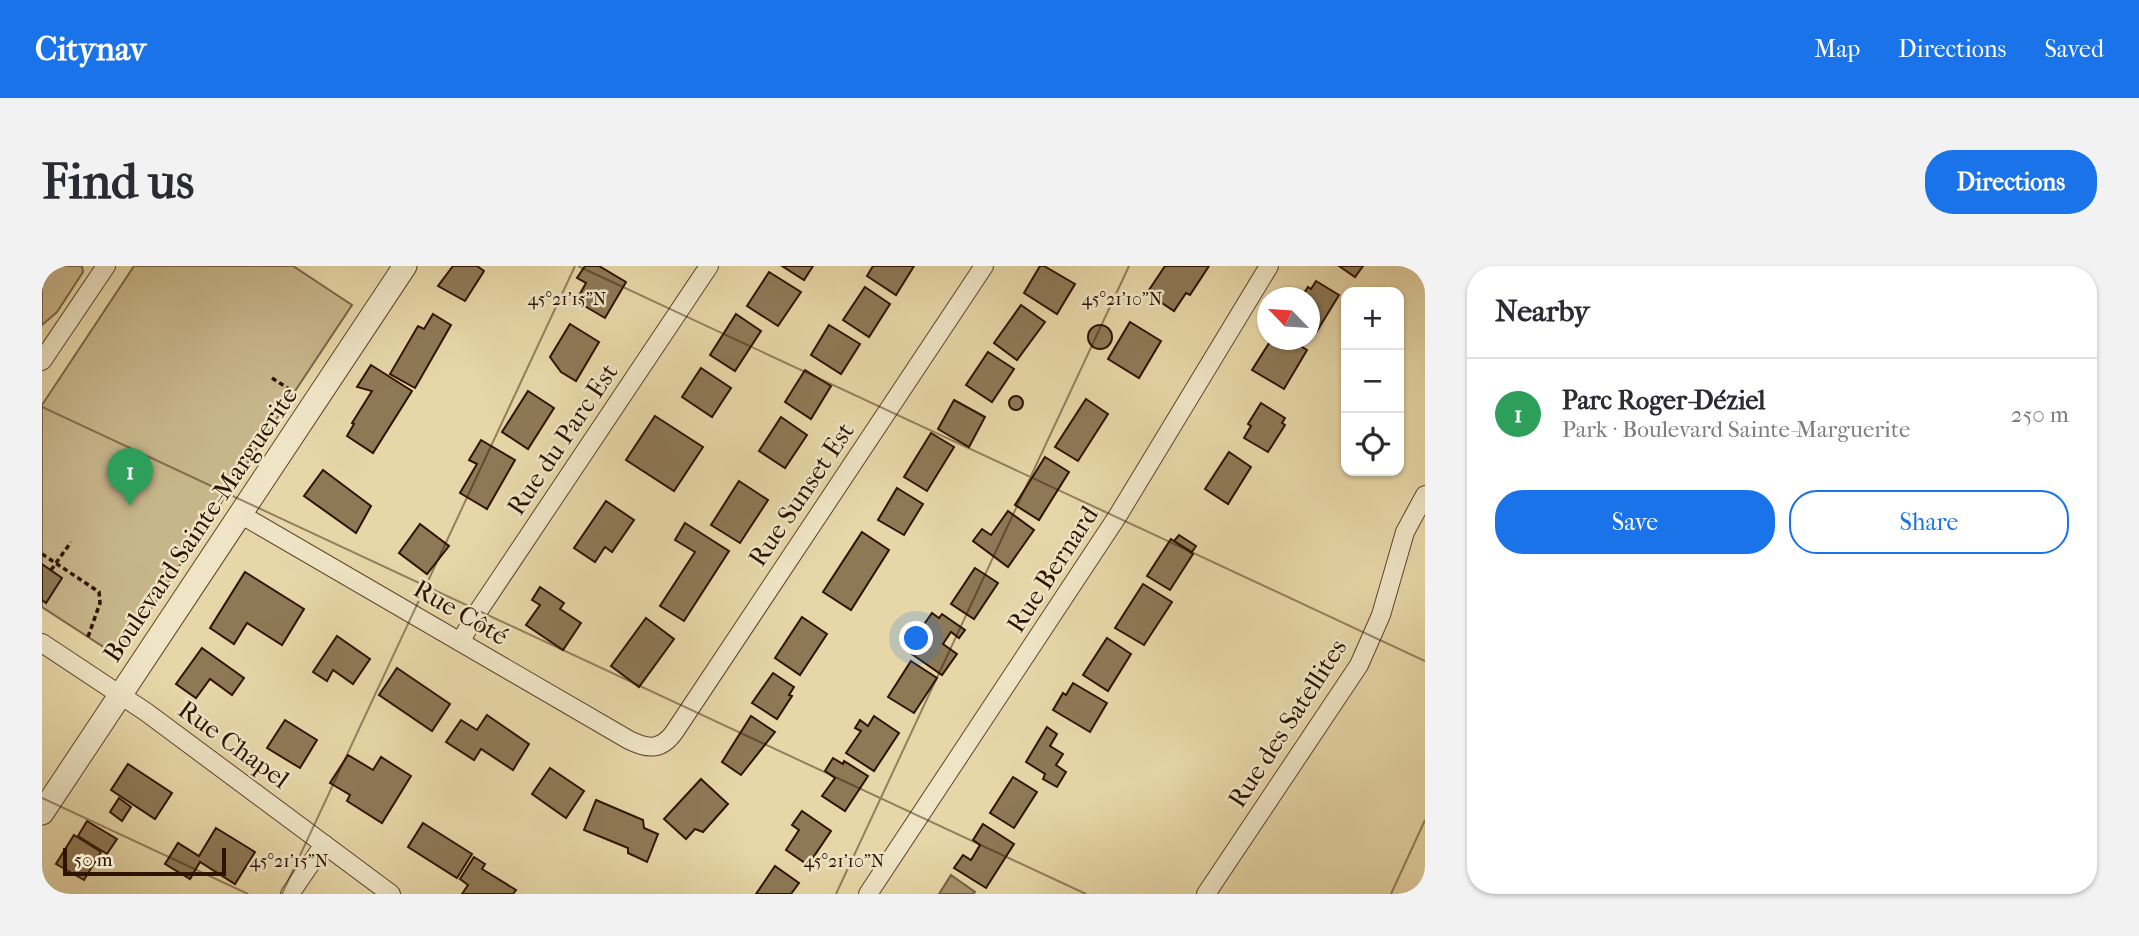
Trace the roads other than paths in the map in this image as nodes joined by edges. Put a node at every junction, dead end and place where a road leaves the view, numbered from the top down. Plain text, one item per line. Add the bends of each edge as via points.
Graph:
1 (106, 266) edge
2 (405, 266) edge
3 (709, 266) edge
4 (984, 266) edge
5 (1269, 266) edge
6 (42, 361) edge
7 (1425, 495) edge
8 (240, 514) junction
9 (461, 641) junction
10 (42, 643) edge
11 (120, 694) junction
12 (658, 747) joint
13 (42, 813) edge
14 (324, 844) junction
15 (290, 894) edge
16 (391, 894) edge
17 (868, 894) edge
18 (1206, 894) edge

1 - 6 street
2 - 8 street, Boulevard Sainte-Marguerite
3 - 9 street, Rue du Parc Est
4 - 12 street, Rue Sunset Est via 675,731
5 - 17 street, Rue Bernard via 1117,517
7 - 18 street, Rue des Satellites via 1405,532 1381,615 1359,665
8 - 9 street, Rue Côté
8 - 11 street, Boulevard Sainte-Marguerite
9 - 12 street, Rue Côté via 629,740
10 - 11 street, Rue Chapel
11 - 13 street, Boulevard Sainte-Marguerite
11 - 14 street, Rue Chapel
14 - 15 street
14 - 16 street, Rue Chapel

